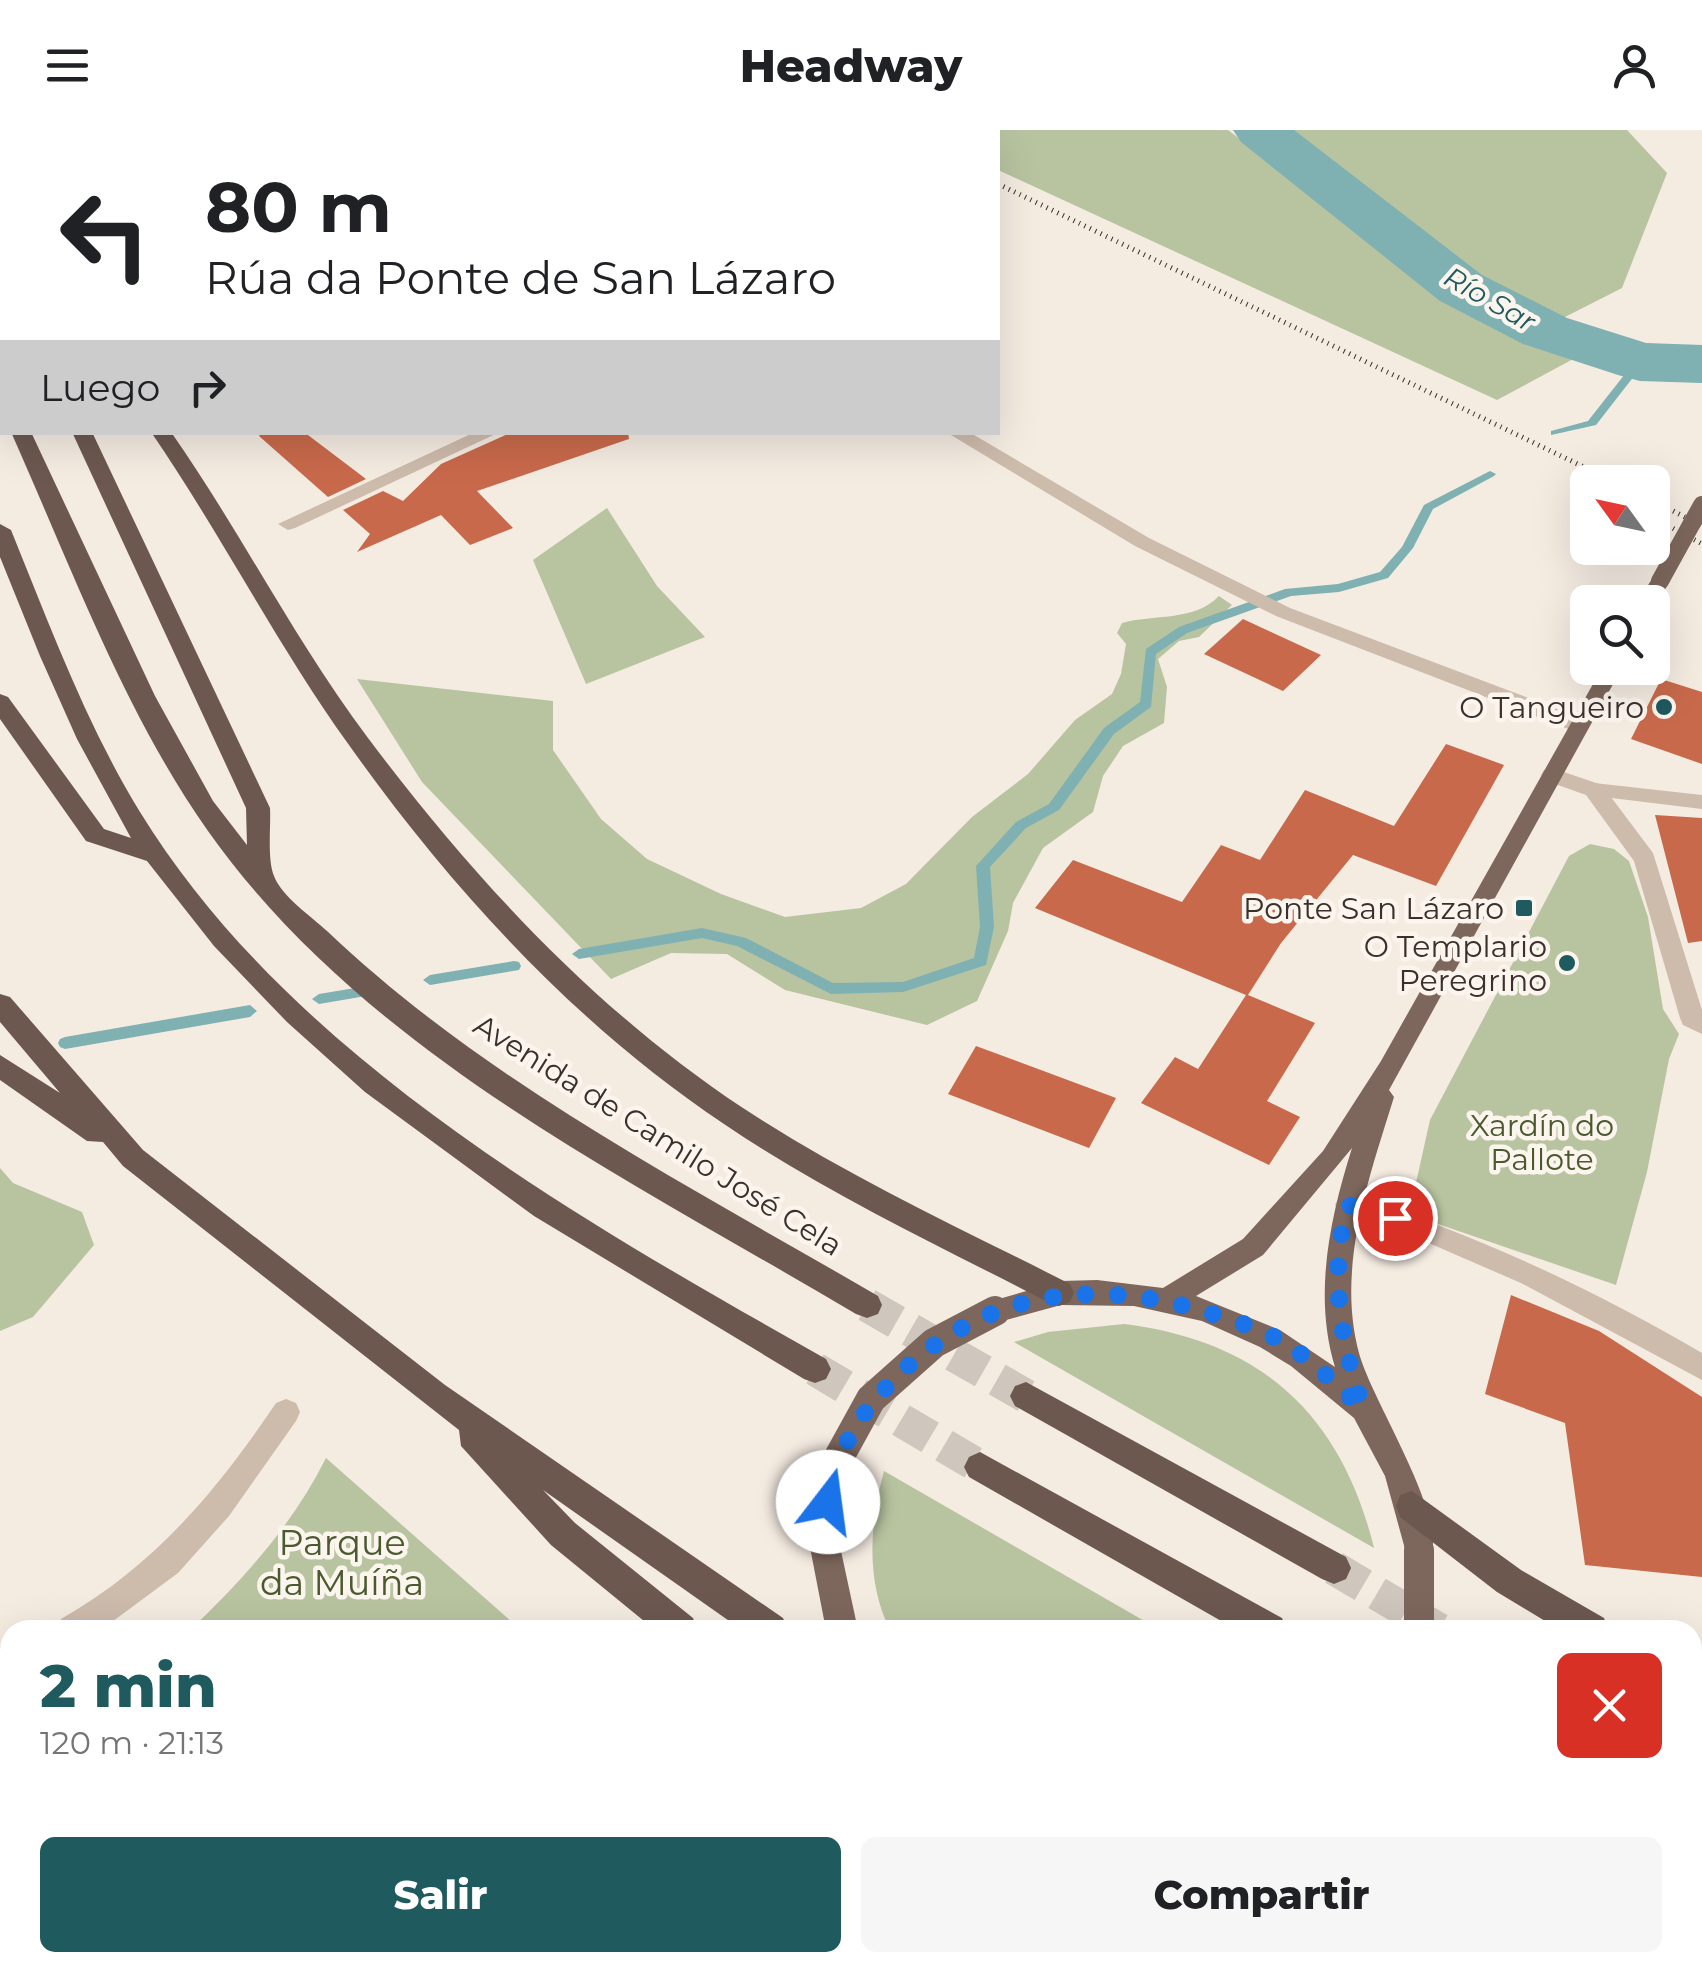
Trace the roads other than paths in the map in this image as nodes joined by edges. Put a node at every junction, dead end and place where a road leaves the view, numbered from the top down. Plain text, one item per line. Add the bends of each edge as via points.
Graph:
1 (22, 435) edge
2 (83, 435) edge
3 (163, 435) edge
4 (484, 435) edge
5 (960, 435) edge
6 (1702, 505) edge
7 (288, 524) dead end
8 (0, 530) edge
9 (1658, 585) edge
10 (1602, 685) edge
11 (0, 702) edge
12 (1578, 725) junction
13 (1552, 774) junction
14 (1594, 790) junction
15 (1702, 802) edge
16 (156, 855) junction
17 (261, 882) junction
18 (0, 1004) edge
19 (1702, 1026) edge
20 (0, 1066) edge
21 (1390, 1068) junction
22 (133, 1158) junction
23 (1348, 1205) junction
24 (1059, 1293) junction
25 (1166, 1300) junction
26 (867, 1304) tunnel mouth
27 (1702, 1368) edge
28 (814, 1369) tunnel mouth
29 (434, 1395) junction
30 (1026, 1396) tunnel mouth
31 (1363, 1408) junction
32 (286, 1412) dead end
33 (980, 1467) tunnel mouth
34 (1412, 1506) junction
35 (1334, 1568) tunnel mouth
36 (88, 1620) edge
37 (669, 1620) edge
38 (758, 1620) edge
39 (840, 1620) edge
40 (1252, 1620) edge
41 (1419, 1620) edge
42 (1576, 1620) edge

1 - 17 highway, Avenida de Camilo José Cela via 126,664 209,813
2 - 17 highway via 258,808
3 - 24 highway via 360,743 488,901 569,982 690,1086 780,1145 850,1188
4 - 7 street
5 - 12 street via 1248,596
6 - 9 main road, bridge
8 - 16 highway via 68,696
10 - 12 main road
11 - 16 highway via 96,835
12 - 13 main road
13 - 14 street
13 - 21 main road
14 - 15 lane
14 - 19 street via 1645,858 1692,1018
16 - 28 highway via 224,942 294,1014 488,1173
17 - 26 highway, Avenida de Camilo José Cela via 354,974 482,1073
18 - 22 highway
20 - 22 highway
21 - 23 main road
21 - 25 main road via 1290,1210 1253,1247
22 - 29 highway
23 - 27 street via 1518,1267
23 - 31 main road via 1337,1278 1342,1344
24 - 25 main road
24 - 39 main road, bridge via 995,1311 934,1343 872,1400 833,1468 823,1537
25 - 31 main road via 1256,1328 1294,1349
29 - 37 highway via 563,1534
29 - 38 highway
30 - 35 highway
31 - 34 main road
32 - 36 street via 195,1540
33 - 40 highway
34 - 41 main road, bridge
34 - 42 highway

